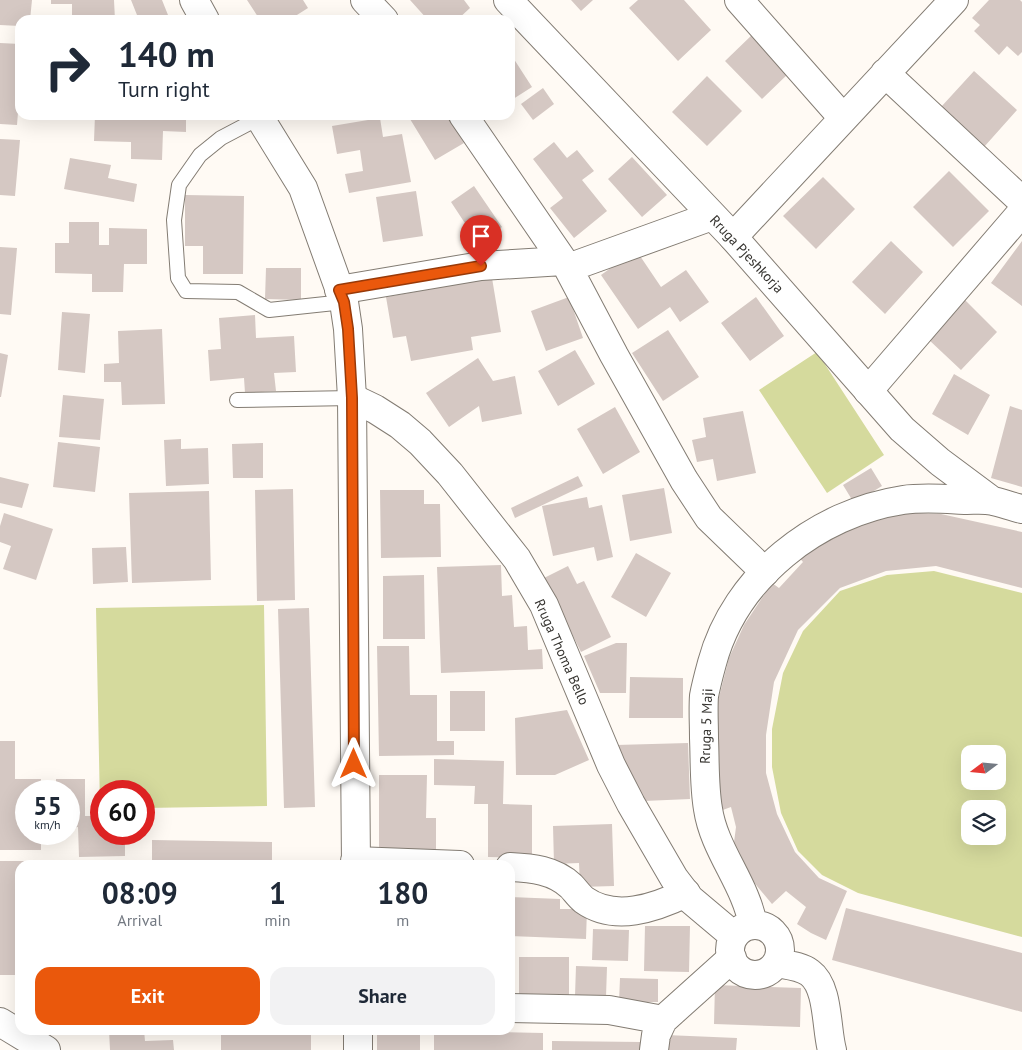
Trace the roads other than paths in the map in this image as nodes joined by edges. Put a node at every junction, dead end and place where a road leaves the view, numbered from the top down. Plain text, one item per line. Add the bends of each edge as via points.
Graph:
1 (365, 0) edge
2 (508, 0) edge
3 (740, 0) edge
4 (954, 0) edge
5 (379, 15) edge
6 (885, 73) junction
7 (843, 118) junction
8 (253, 120) edge
9 (260, 120) edge
10 (465, 120) edge
11 (1022, 201) edge
12 (1022, 212) edge
13 (712, 216) junction
14 (733, 237) junction
15 (566, 265) junction
16 (342, 296) junction
17 (868, 391) junction
18 (352, 398) junction
19 (237, 400) dead end
20 (991, 500) junction
21 (1022, 510) edge
22 (765, 572) junction
23 (356, 860) edge
24 (515, 867) edge
25 (686, 894) junction
26 (740, 940) junction
27 (777, 963) junction
28 (515, 1008) edge
29 (663, 1020) junction
30 (0, 1022) edge
31 (15, 1031) edge
32 (21, 1035) edge
33 (358, 1035) edge
34 (46, 1050) edge
35 (358, 1050) edge
36 (654, 1050) edge
37 (832, 1050) edge

1 - 5 street
2 - 13 street, Rruga Pjeshkorja
3 - 7 street
4 - 6 street
6 - 7 street
6 - 11 street
7 - 14 street
8 - 16 lane via 221,138 200,155 179,185 174,220 178,278 186,291 238,292 269,310
9 - 16 street via 302,188
10 - 15 street
12 - 17 street
13 - 14 street, Rruga Pjeshkorja
13 - 15 street
14 - 17 street, Rruga Pjeshkorja
15 - 16 street via 481,266
15 - 22 street via 689,488 709,518
16 - 18 street via 348,329
17 - 20 street, Rruga Pjeshkorja via 902,429
18 - 19 lane
18 - 23 street
18 - 25 street, Rruga Thoma Bello via 400,425 420,442 450,474 517,560 544,605 611,765
20 - 21 street, Rruga 5 Maji
20 - 22 street, Rruga 5 Maji via 927,498 870,508 840,518 810,535
22 - 26 street, Rruga 5 Maji via 739,604 724,632 712,661 704,697 708,810 715,834 748,906
24 - 25 street via 532,868 554,875 583,900 596,907 620,912 646,909
25 - 26 street, Rruga Thoma Bello via 706,915
26 - 27 street, Rruga Thoma Bello via 764,926 779,942
26 - 27 street, Rruga Thoma Bello via 738,968 747,974 759,975
26 - 29 street
27 - 37 street via 811,973 821,989 826,1007
28 - 29 street via 609,1010
29 - 36 street
30 - 31 street
32 - 34 street
33 - 35 street

